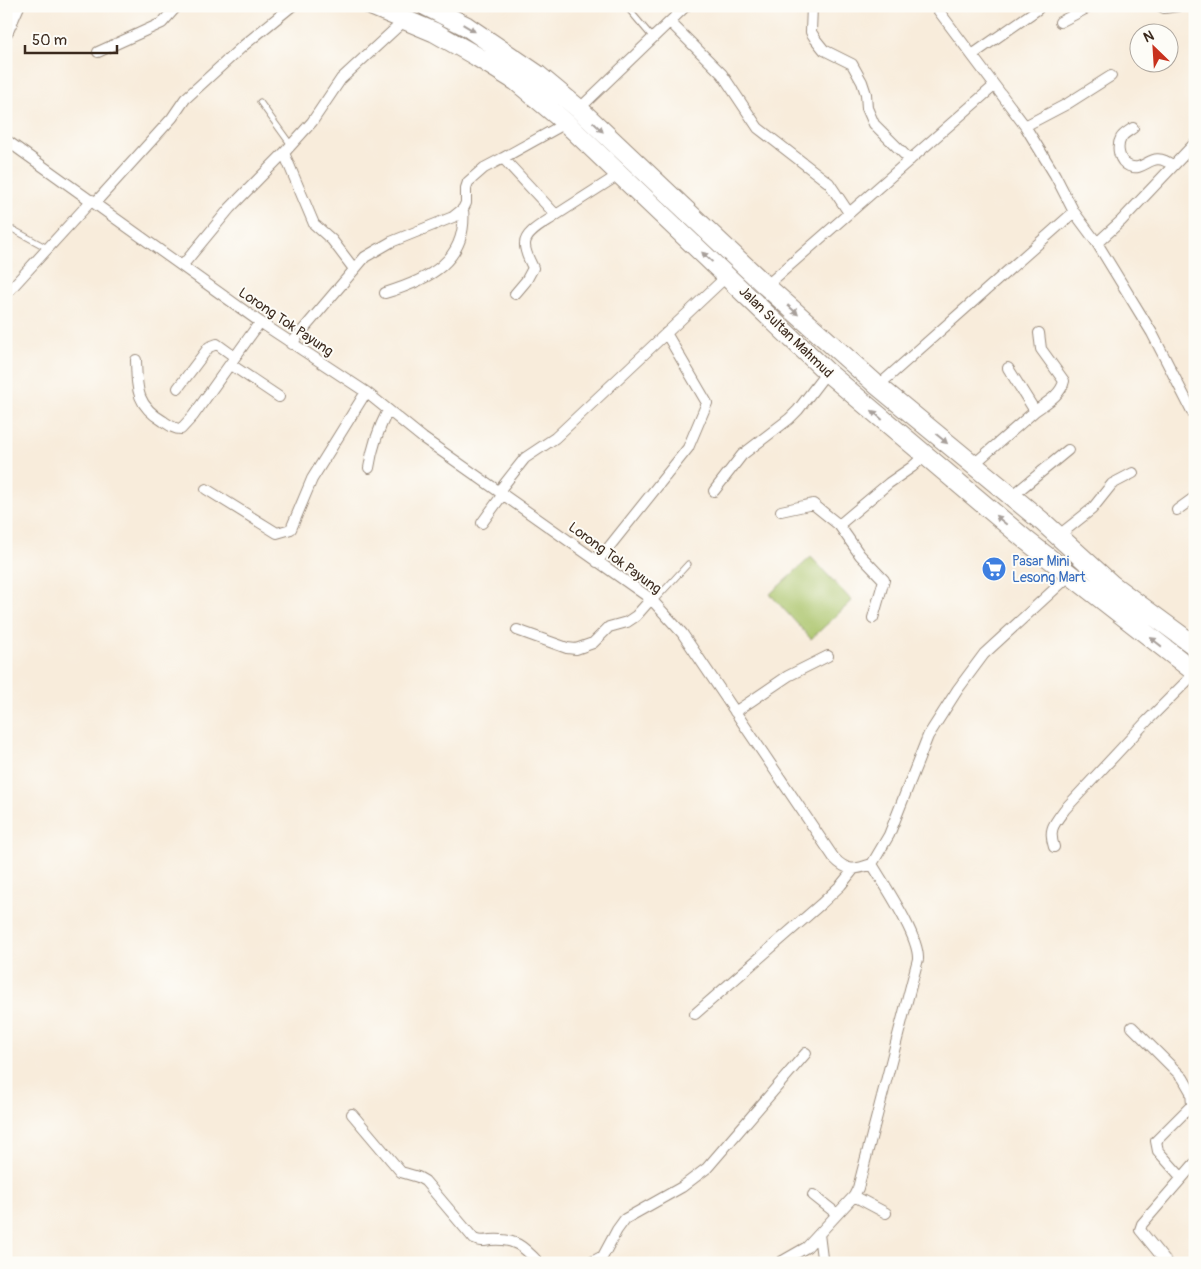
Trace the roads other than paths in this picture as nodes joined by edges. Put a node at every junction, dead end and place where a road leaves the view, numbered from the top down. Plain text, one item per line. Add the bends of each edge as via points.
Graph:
1 (17, 6) edge
2 (177, 6) edge
3 (292, 6) edge
4 (372, 6) edge
5 (426, 6) edge
6 (626, 6) edge
7 (686, 6) edge
8 (812, 6) edge
9 (935, 6) edge
10 (1091, 6) edge
11 (1160, 6) edge
12 (1178, 6) edge
13 (1038, 9) dead end
14 (406, 19) junction
15 (670, 22) junction
16 (1060, 22) dead end
17 (6, 31) edge
18 (653, 38) junction
19 (98, 52) dead end
20 (972, 56) junction
21 (1111, 76) dead end
22 (994, 86) junction
23 (260, 102) dead end
24 (579, 109) junction
25 (566, 123) junction
26 (1025, 126) junction
27 (1133, 128) dead end
28 (6, 140) edge
29 (1195, 143) edge
30 (288, 149) junction
31 (503, 158) junction
32 (910, 160) junction
33 (1173, 166) junction
34 (620, 174) junction
35 (93, 202) junction
36 (463, 209) junction
37 (850, 212) junction
38 (1074, 212) junction
39 (556, 215) junction
40 (14, 230) dead end
41 (1097, 243) junction
42 (49, 249) junction
43 (182, 266) junction
44 (354, 269) junction
45 (727, 276) junction
46 (766, 286) junction
47 (385, 293) dead end
48 (6, 294) edge
49 (515, 294) dead end
50 (260, 322) junction
51 (666, 332) junction
52 (1039, 334) dead end
53 (291, 344) junction
54 (136, 360) dead end
55 (232, 360) junction
56 (1008, 368) dead end
57 (827, 372) junction
58 (878, 386) junction
59 (178, 388) dead end
60 (366, 392) junction
61 (279, 397) dead end
62 (388, 410) junction
63 (1035, 412) junction
64 (1195, 417) edge
65 (1068, 450) dead end
66 (924, 456) junction
67 (974, 465) junction
68 (369, 468) dead end
69 (1133, 473) dead end
70 (206, 488) dead end
71 (714, 490) dead end
72 (501, 493) junction
73 (1012, 496) junction
74 (1195, 497) edge
75 (1177, 510) dead end
76 (781, 511) dead end
77 (482, 523) dead end
78 (1044, 523) junction
79 (839, 525) junction
80 (1058, 536) junction
81 (1027, 541) junction
82 (597, 562) junction
83 (688, 564) dead end
84 (1070, 575) junction
85 (653, 600) junction
86 (873, 618) dead end
87 (517, 630) dead end
88 (1195, 646) edge
89 (828, 656) dead end
90 (1195, 673) edge
91 (735, 712) junction
92 (1054, 848) dead end
93 (872, 864) junction
94 (853, 870) junction
95 (695, 1014) dead end
96 (1132, 1027) dead end
97 (806, 1053) dead end
98 (352, 1114) dead end
99 (1194, 1164) edge
100 (1182, 1178) junction
101 (813, 1195) dead end
102 (854, 1196) junction
103 (886, 1213) dead end
104 (837, 1214) junction
105 (819, 1234) junction
106 (539, 1263) edge
107 (590, 1263) edge
108 (779, 1263) edge
109 (821, 1263) edge
110 (1167, 1263) edge

1 - 17 street
2 - 19 street via 162,23
3 - 35 street via 185,99 172,118
4 - 14 highway, Jalan Sultan Mahmud
5 -> 24 highway, Jalan Sultan Mahmud via 493,43 538,74
6 - 18 lane
7 - 15 street
8 - 32 street via 811,32 816,40 824,50 852,64 862,82 874,124
9 - 20 street
10 - 16 street
11 - 12 street
13 - 20 street
14 - 25 highway, Jalan Sultan Mahmud via 468,51 516,81
14 - 30 street via 341,79 312,122
15 - 18 street
15 - 37 street via 722,74 758,128 829,183
18 - 24 street
20 - 22 street
21 - 26 street
22 - 26 street
22 - 32 street
23 - 30 lane
24 -> 46 highway, Jalan Sultan Mahmud
25 - 31 street
25 - 34 highway, Jalan Sultan Mahmud
26 - 38 street via 1056,175
27 - 33 street via 1120,140 1118,151 1124,163 1134,167 1157,158
28 - 35 street, Lorong Tok Payung
29 - 33 street
30 - 43 street via 230,208
30 - 44 street via 314,224 332,240
31 - 36 street via 468,182
31 - 39 street
32 - 37 street
33 - 41 street
34 - 39 street
45 -> 34 highway, Jalan Sultan Mahmud
35 - 42 street
35 - 43 street, Lorong Tok Payung
36 - 44 street via 453,218 391,242 365,257
36 - 47 street via 463,234 445,264 416,283
37 - 46 street
38 - 41 street
38 - 58 street
39 - 49 street via 525,241 533,268
40 - 42 lane
41 - 64 street via 1152,333
42 - 48 street
43 - 50 street, Lorong Tok Payung
44 - 53 street
45 - 51 street
45 - 57 highway, Jalan Sultan Mahmud
46 -> 58 highway, Jalan Sultan Mahmud
50 - 53 street, Lorong Tok Payung
50 - 55 street
51 - 72 street via 555,438 525,458
51 - 82 street via 707,403 688,448
52 - 63 street via 1042,349 1064,381 1052,399
53 - 60 street, Lorong Tok Payung
54 - 55 street via 142,403 151,414 176,429 181,429 193,416
55 - 59 street via 217,344 209,347
55 - 61 street
56 - 63 street
66 -> 57 highway, Jalan Sultan Mahmud
57 - 71 street via 789,420 742,455
58 -> 67 highway, Jalan Sultan Mahmud
60 - 62 street, Lorong Tok Payung
60 - 70 street via 312,479 291,529 277,533
62 - 68 street
62 - 72 street, Lorong Tok Payung
63 - 67 street
65 - 73 street
66 - 79 street
81 -> 66 highway, Jalan Sultan Mahmud
67 - 73 highway, Jalan Sultan Mahmud
69 - 80 street via 1112,484 1092,509
72 - 77 street
72 - 82 street, Lorong Tok Payung
73 - 78 highway, Jalan Sultan Mahmud
74 - 75 street
76 - 79 street via 813,504
78 - 80 highway, Jalan Sultan Mahmud
78 - 81 highway
79 - 86 street via 860,555 884,580
80 - 88 highway, Jalan Sultan Mahmud via 1112,585
81 - 84 highway, Jalan Sultan Mahmud
82 - 85 street, Lorong Tok Payung
83 - 85 lane
90 -> 84 highway, Jalan Sultan Mahmud
84 - 93 street via 984,654 958,689 928,736 889,835
85 - 87 street via 627,622 609,627 593,643 576,649
85 - 91 street, Lorong Tok Payung via 682,633
89 - 91 street via 788,676
90 - 92 street via 1065,810 1053,826
91 - 94 street, Lorong Tok Payung via 834,858
93 - 94 street
93 - 102 street via 915,938 919,952 862,1176
94 - 95 street via 821,904
96 - 100 street via 1183,1078 1191,1092 1192,1105 1156,1141 1158,1152
97 - 107 street via 707,1168 682,1187 625,1219 603,1256
98 - 106 street via 400,1172 426,1181 474,1239 516,1242
99 - 100 street
100 - 110 street via 1140,1230
101 - 104 street
102 - 103 street
102 - 104 street
104 - 105 street
105 - 108 street via 807,1247
105 - 109 street

